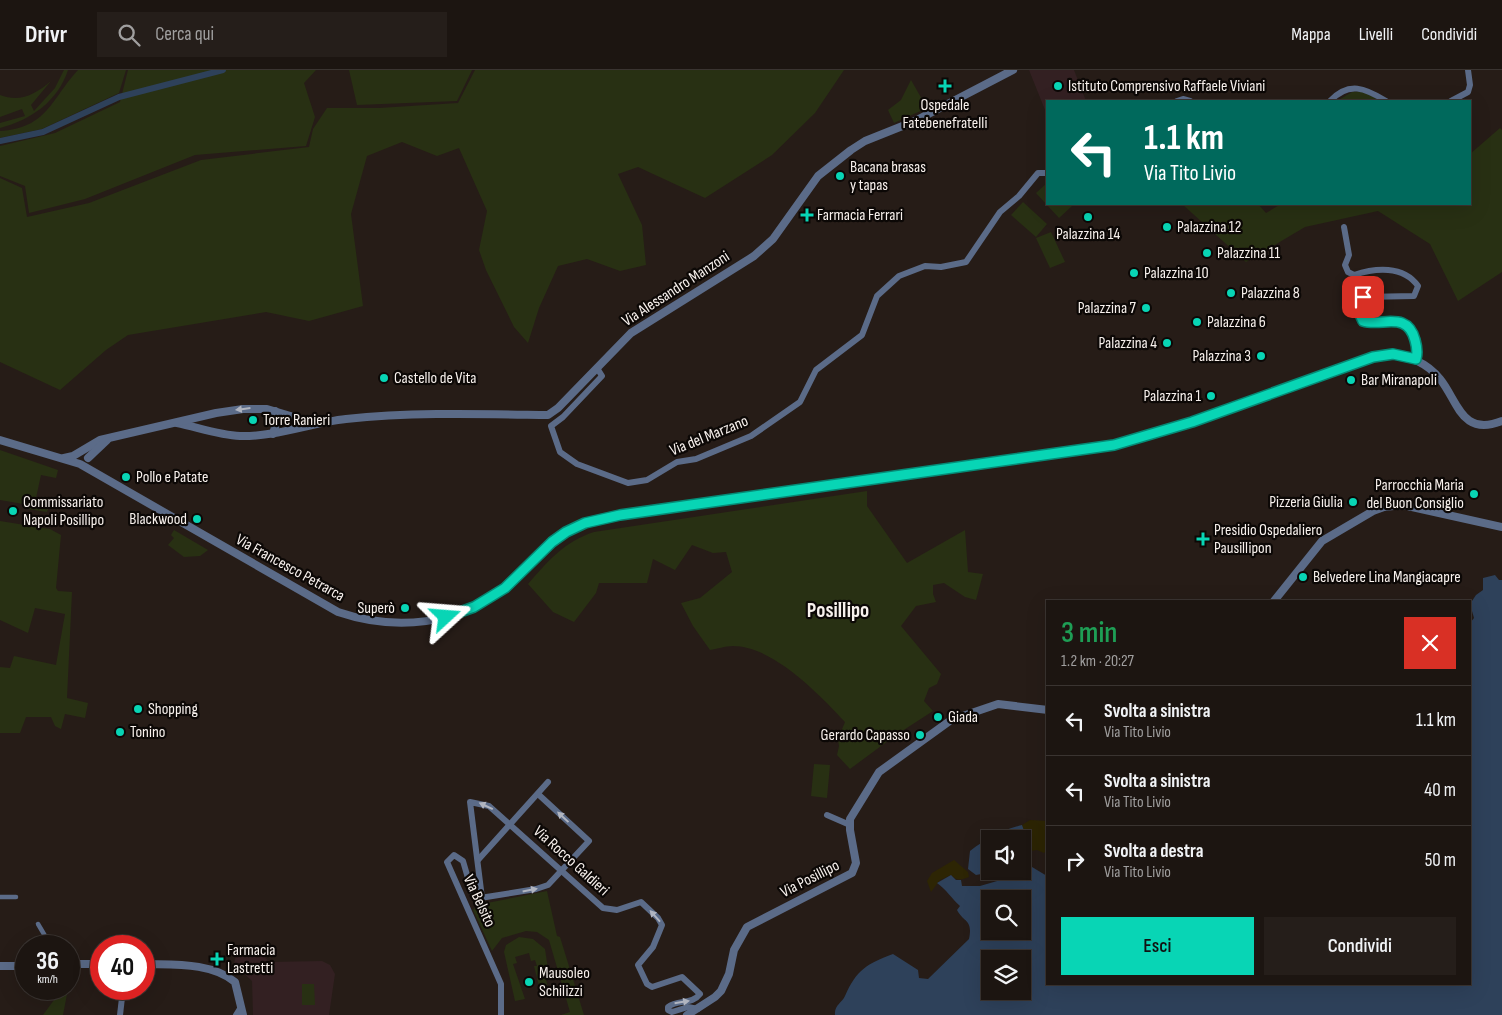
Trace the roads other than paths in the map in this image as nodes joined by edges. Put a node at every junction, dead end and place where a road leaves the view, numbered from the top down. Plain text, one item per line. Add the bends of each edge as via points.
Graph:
1 (1013, 70) edge
2 (1468, 70) edge
3 (1331, 100) edge
4 (1384, 100) edge
5 (1454, 100) edge
6 (1046, 173) edge
7 (1344, 227) dead end
8 (1416, 359) junction
9 (597, 368) junction
10 (275, 411) junction
11 (212, 414) junction
12 (1502, 421) edge
13 (177, 423) junction
14 (319, 424) junction
15 (217, 432) junction
16 (273, 434) junction
17 (111, 438) junction
18 (0, 440) edge
19 (79, 452) junction
20 (62, 458) junction
21 (88, 459) junction
22 (79, 464) junction
23 (108, 480) junction
24 (1502, 527) edge
25 (1275, 600) edge
26 (1046, 710) edge
27 (548, 782) dead end
28 (538, 794) junction
29 (827, 815) dead end
30 (510, 825) junction
31 (850, 825) junction
32 (478, 860) junction
33 (562, 872) junction
34 (0, 897) edge
35 (16, 897) dead end
36 (482, 898) junction
37 (38, 924) dead end
38 (44, 935) edge
39 (155, 965) edge
40 (0, 966) edge
41 (15, 966) edge
42 (122, 1000) edge
43 (698, 1009) junction
44 (242, 1011) edge
45 (120, 1015) edge
46 (236, 1015) edge
47 (501, 1015) edge
48 (687, 1015) edge

1 - 9 street, Via Alessandro Manzoni via 851,150 818,176 773,239 754,256 631,333
2 - 5 street via 1468,92
3 - 4 street via 1353,87 1365,89
6 - 9 street, Via del Marzano via 1038,173 1000,212 966,262 914,268 890,282 874,302 862,335 816,370 800,402 751,436 723,449 677,462 647,480 628,483 577,464 560,452 551,426 602,376
7 - 8 street via 1350,255 1345,265 1348,272 1354,275 1384,269 1399,272 1418,286 1414,296 1363,297 1357,308 1363,321 1369,323 1398,321 1406,324 1414,336 1418,353
8 - 12 street, Via Francesco Petrarca via 1441,380 1462,415 1484,424
8 - 23 street, Via Francesco Petrarca via 1393,354 1373,357 1192,422 1114,445 620,515 585,523 552,542 505,588 474,607 418,623 384,623 338,612
9 - 14 street, Via Alessandro Manzoni via 548,415 460,414 344,419
10 -> 11 street, Via Alessandro Manzoni via 255,408
10 - 14 street, Via Alessandro Manzoni
10 - 16 street
11 - 13 street, Via Alessandro Manzoni
11 - 15 street via 208,421
13 - 15 street, Via Alessandro Manzoni
13 - 17 street, Via Alessandro Manzoni
14 - 16 street, Via Alessandro Manzoni
15 - 16 street, Via Alessandro Manzoni via 240,436
17 - 19 street, Via Alessandro Manzoni
17 - 21 street, Via Alessandro Manzoni
18 - 20 street
19 - 20 street, Via Alessandro Manzoni
19 - 21 street, Via Francesco Petrarca
19 - 22 street via 75,460
20 - 22 street
21 - 22 street, Via Alessandro Manzoni
21 - 23 street, Via Francesco Petrarca
22 - 23 street, Via Francesco Petrarca
24 - 25 street via 1404,505 1372,511 1322,541
26 - 31 street via 998,704 946,722 874,776 854,811
27 - 28 street
28 - 30 street
33 -> 28 street via 588,841
29 - 31 street
30 - 32 street
30 -> 32 street, Via Rocco Galdieri via 486,804 470,802
30 - 33 street, Via Rocco Galdieri
31 - 43 street, Via Posillipo via 856,862 852,873 747,927 734,950 725,984 715,997
32 - 36 street
36 -> 33 street via 543,887
43 -> 33 street, Via Rocco Galdieri via 688,1007 670,1011 671,1004 691,1001 699,996 699,992 682,977 650,986 639,967 662,929 658,918 640,901 617,910 603,908
34 - 35 street
36 - 47 street, Via Belsito via 472,892 463,861 451,856 448,866 501,984
37 - 38 street
39 - 44 street via 209,969 223,974 235,982
40 - 41 street
42 - 45 street
43 - 48 street, Via Posillipo
44 - 46 street

